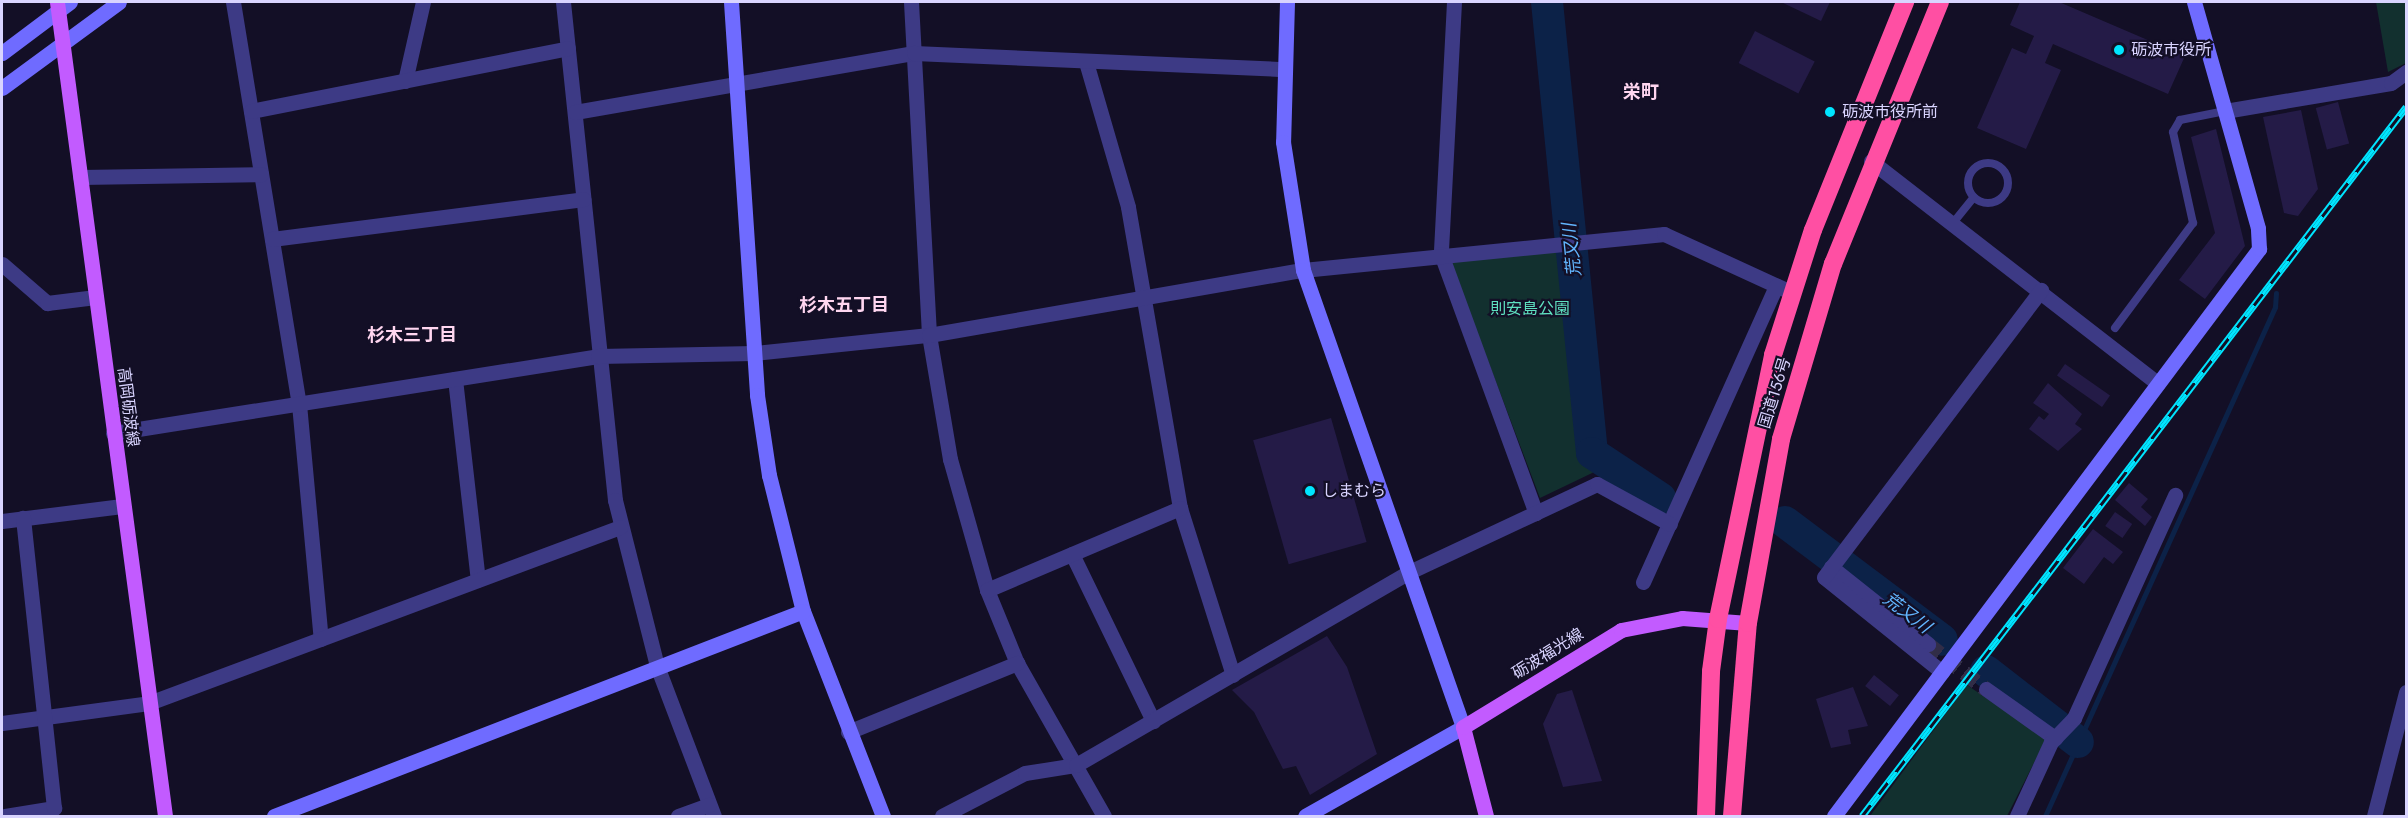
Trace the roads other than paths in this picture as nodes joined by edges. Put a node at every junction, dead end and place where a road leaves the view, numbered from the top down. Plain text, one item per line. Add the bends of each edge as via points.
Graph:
1 (119, 2) edge
2 (233, 2) edge
3 (423, 2) edge
4 (563, 2) edge
5 (731, 2) edge
6 (911, 2) edge
7 (1287, 2) edge
8 (1454, 2) edge
9 (1905, 2) edge
10 (1940, 2) edge
11 (2194, 2) edge
12 (61, 4) edge
13 (61, 40) junction
14 (568, 48) junction
15 (2, 53) edge
16 (914, 53) junction
17 (1086, 62) junction
18 (1284, 69) junction
19 (2406, 72) edge
20 (405, 81) junction
21 (736, 83) junction
22 (2, 88) edge
23 (251, 111) junction
24 (2225, 111) junction
25 (575, 112) junction
26 (1871, 161) junction
27 (261, 174) junction
28 (80, 177) junction
29 (1974, 197) junction
30 (583, 199) junction
31 (1953, 223) junction
32 (272, 239) junction
33 (1441, 254) junction
34 (2, 264) edge
35 (1303, 270) junction
36 (1784, 289) junction
37 (2041, 290) junction
38 (96, 297) junction
39 (1142, 298) junction
40 (2115, 328) dead end
41 (929, 335) junction
42 (754, 353) junction
43 (598, 356) junction
44 (455, 379) junction
45 (2158, 384) junction
46 (299, 404) junction
47 (113, 433) junction
48 (2175, 495) dead end
49 (122, 506) junction
50 (1180, 508) junction
51 (1536, 513) junction
52 (23, 518) junction
53 (2, 521) edge
54 (1670, 524) junction
55 (620, 527) junction
56 (1072, 554) junction
57 (1831, 567) junction
58 (1405, 574) junction
59 (478, 580) junction
60 (1643, 582) dead end
61 (987, 590) junction
62 (803, 611) junction
63 (1719, 619) junction
64 (1748, 623) junction
65 (321, 639) junction
66 (1928, 644) tunnel mouth
67 (1017, 663) junction
68 (657, 666) junction
69 (1942, 672) junction
70 (1233, 675) junction
71 (1986, 689) tunnel mouth
72 (2406, 692) edge
73 (149, 703) junction
74 (47, 717) junction
75 (1153, 721) junction
76 (2, 723) edge
77 (1463, 727) junction
78 (848, 732) junction
79 (2055, 738) junction
80 (1076, 765) junction
81 (711, 811) edge
82 (1706, 813) edge
83 (1732, 813) edge
84 (5, 816) edge
85 (165, 816) edge
86 (274, 816) edge
87 (678, 816) edge
88 (883, 816) edge
89 (942, 816) edge
90 (1104, 816) edge
91 (1305, 816) edge
92 (1486, 816) edge
93 (1834, 816) edge
94 (2017, 816) edge
95 (2374, 816) edge

1 - 13 street
2 - 23 street
3 - 20 street
4 - 14 street
5 - 21 street
6 - 16 street
7 - 18 street
8 - 33 street
9 - 36 highway, 国道156号
10 - 26 highway, 国道156号
11 - 24 street
12 - 13 main road, 高岡砺波線
12 - 15 street
13 - 22 street
13 - 28 main road, 高岡砺波線
14 - 20 street
14 - 25 street
16 - 17 street
16 - 21 street
16 - 41 street
17 - 18 street
17 - 39 street via 1128,207
18 - 35 street via 1283,142
19 - 24 street via 2391,83
20 - 23 street
21 - 25 street
21 - 42 street
23 - 27 street
24 - 40 lane via 2180,120 2173,132 2193,223
24 - 45 street via 2258,228 2259,249
25 - 30 street
26 - 31 street
26 - 64 highway, 国道156号 via 1781,439
27 - 28 street
27 - 32 street
28 - 38 main road, 高岡砺波線
29 - 29 lane via 1985,203 1998,200 2011,177 1999,167 1975,165 1968,190
29 - 31 lane
30 - 32 street
30 - 43 street
31 - 37 street
32 - 46 street
33 - 35 street
33 - 36 street via 1664,234
33 - 51 street
34 - 38 street via 46,303
35 - 39 street
35 - 58 street
36 - 54 street
36 - 63 highway, 国道156号
37 - 45 street
37 - 57 street
38 - 47 main road, 高岡砺波線
39 - 41 street
39 - 50 street
41 - 42 street
41 - 61 street via 950,459
42 - 43 street
42 - 62 street via 769,475
43 - 44 street
43 - 55 street
44 - 46 street
44 - 59 street
45 - 69 street
46 - 47 street
46 - 65 street
47 - 49 main road, 高岡砺波線
48 - 79 street via 2074,718
49 - 52 street
49 - 73 main road, 高岡砺波線
50 - 56 street
50 - 70 street
51 - 54 street via 1597,484
51 - 58 street
52 - 53 street
52 - 74 street
54 - 60 street
55 - 59 street
55 - 68 street
56 - 61 street
56 - 75 street
57 - 66 street
57 - 69 street via 1824,577
58 - 70 street
58 - 77 street
59 - 65 street
61 - 67 street
62 - 68 street
62 - 78 street
63 - 64 main road, 砺波福光線
63 - 77 main road, 砺波福光線 via 1645,621 1621,630
63 - 82 highway, 国道156号
64 - 83 highway, 国道156号
65 - 73 street
67 - 78 street
67 - 80 street
68 - 81 street
68 - 86 street
69 - 93 street
70 - 75 street
71 - 79 street
72 - 95 street
73 - 74 street
73 - 85 main road, 高岡砺波線
74 - 76 street
74 - 84 street via 54,808
75 - 80 street
77 - 91 street
77 - 92 main road
78 - 88 street
79 - 94 street
80 - 89 street via 1025,773
80 - 90 street
81 - 87 street

